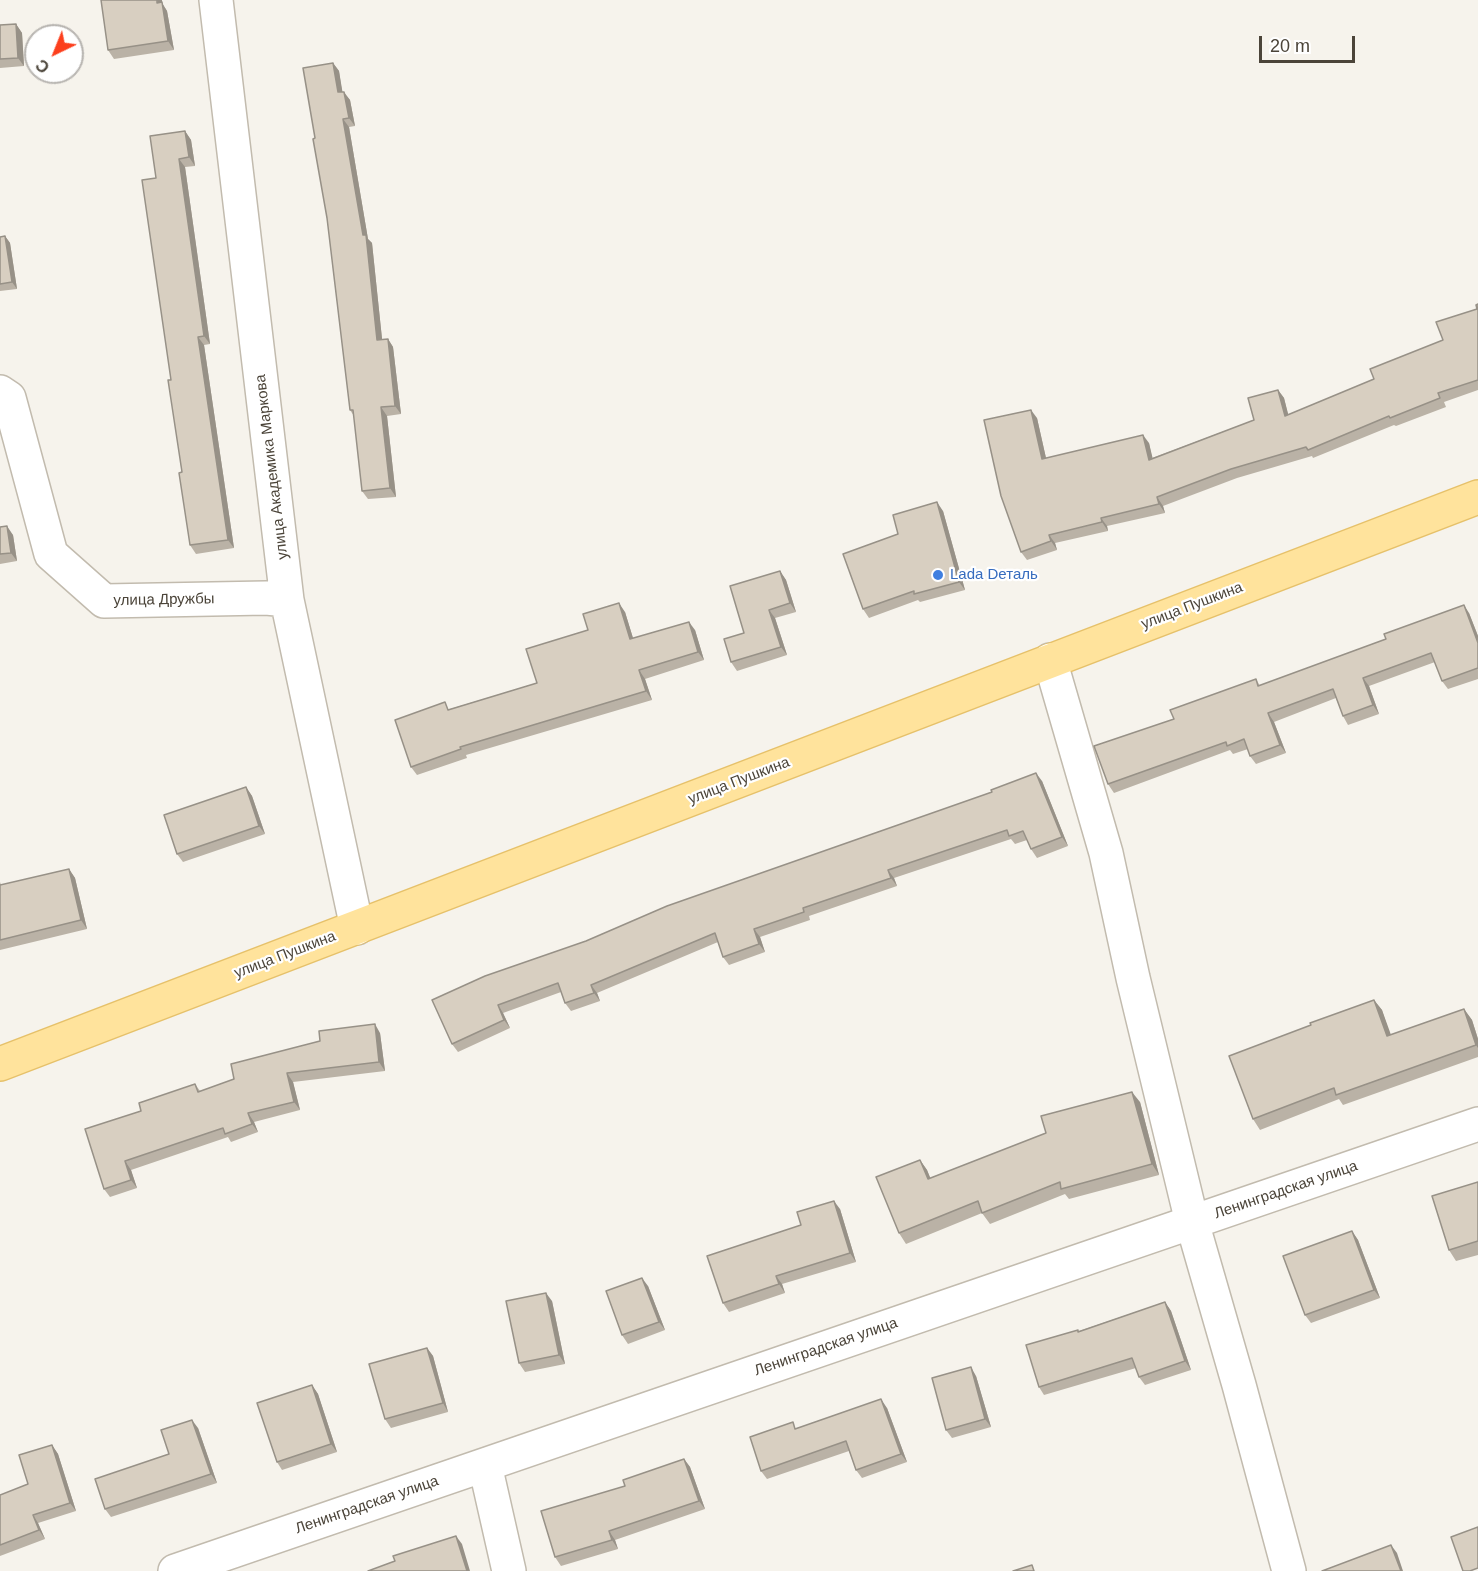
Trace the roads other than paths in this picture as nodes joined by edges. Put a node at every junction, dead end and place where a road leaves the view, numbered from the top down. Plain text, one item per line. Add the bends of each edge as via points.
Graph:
1 (216, 0) edge
2 (0, 392) edge
3 (1478, 497) edge
4 (288, 600) junction
5 (1050, 660) junction
6 (357, 928) junction
7 (0, 1064) edge
8 (1478, 1124) edge
9 (1191, 1222) junction
10 (485, 1465) junction
11 (175, 1571) edge
12 (509, 1571) edge
13 (1289, 1571) edge

1 - 4 street, улица Академика Маркова
2 - 4 street, улица Дружбы via 9,398 51,554 104,601
3 - 5 main road, улица Пушкина
4 - 6 street, улица Академика Маркова
5 - 6 main road, улица Пушкина
5 - 9 street via 1106,853
6 - 7 main road, улица Пушкина
8 - 9 street, Ленинградская улица
9 - 10 street, Ленинградская улица
9 - 13 street
10 - 11 street, Ленинградская улица
10 - 12 street

